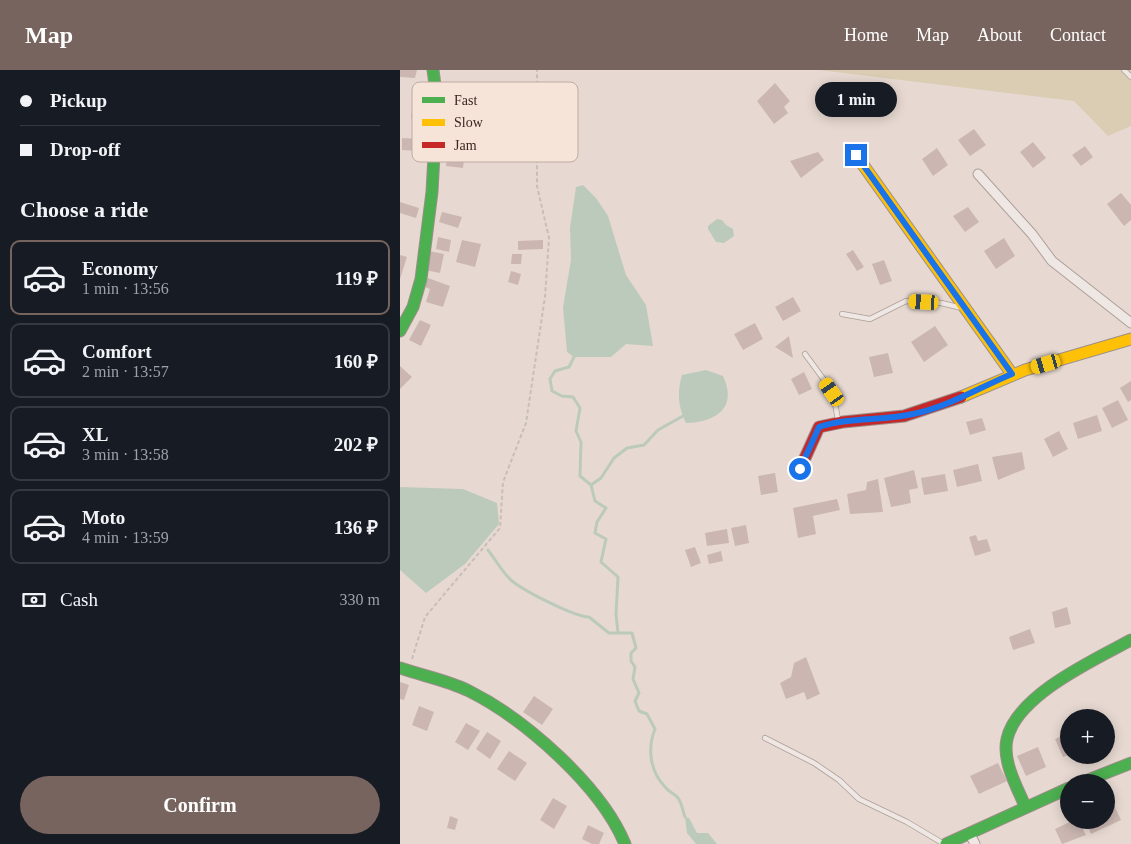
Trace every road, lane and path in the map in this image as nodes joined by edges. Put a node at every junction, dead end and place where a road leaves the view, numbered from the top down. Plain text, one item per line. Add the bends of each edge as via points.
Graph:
1 (1124, 70) edge
2 (1131, 77) edge
3 (856, 155) dead end
4 (434, 162) edge
5 (537, 162) edge
6 (978, 174) dead end
7 (966, 309) junction
8 (842, 314) dead end
9 (1131, 323) edge
10 (400, 332) edge
11 (1131, 339) edge
12 (805, 354) dead end
13 (1012, 374) junction
14 (838, 420) junction
15 (800, 469) dead end
16 (1131, 640) edge
17 (404, 670) edge
18 (766, 738) dead end
19 (1131, 763) edge
20 (1103, 774) edge
21 (1060, 792) edge
22 (1025, 806) junction
23 (972, 839) edge
24 (625, 844) edge
25 (945, 844) edge

1 - 2 lane
3 - 7 street
4 - 10 street via 422,279
5 - 17 path via 537,186 548,238 545,296 526,423 503,482 500,528 425,617
6 - 9 street via 1052,261
7 - 8 lane via 942,303 906,301 870,319
7 - 13 street
11 - 13 street
12 - 14 lane via 832,392
13 - 14 street via 943,405 913,414
14 - 15 street via 819,427
16 - 22 street via 1040,695 1011,728 1008,750
17 - 24 street via 469,691 511,717 603,803
18 - 25 lane via 814,763 859,799
19 - 20 street
21 - 22 street
22 - 23 street
23 - 25 street

